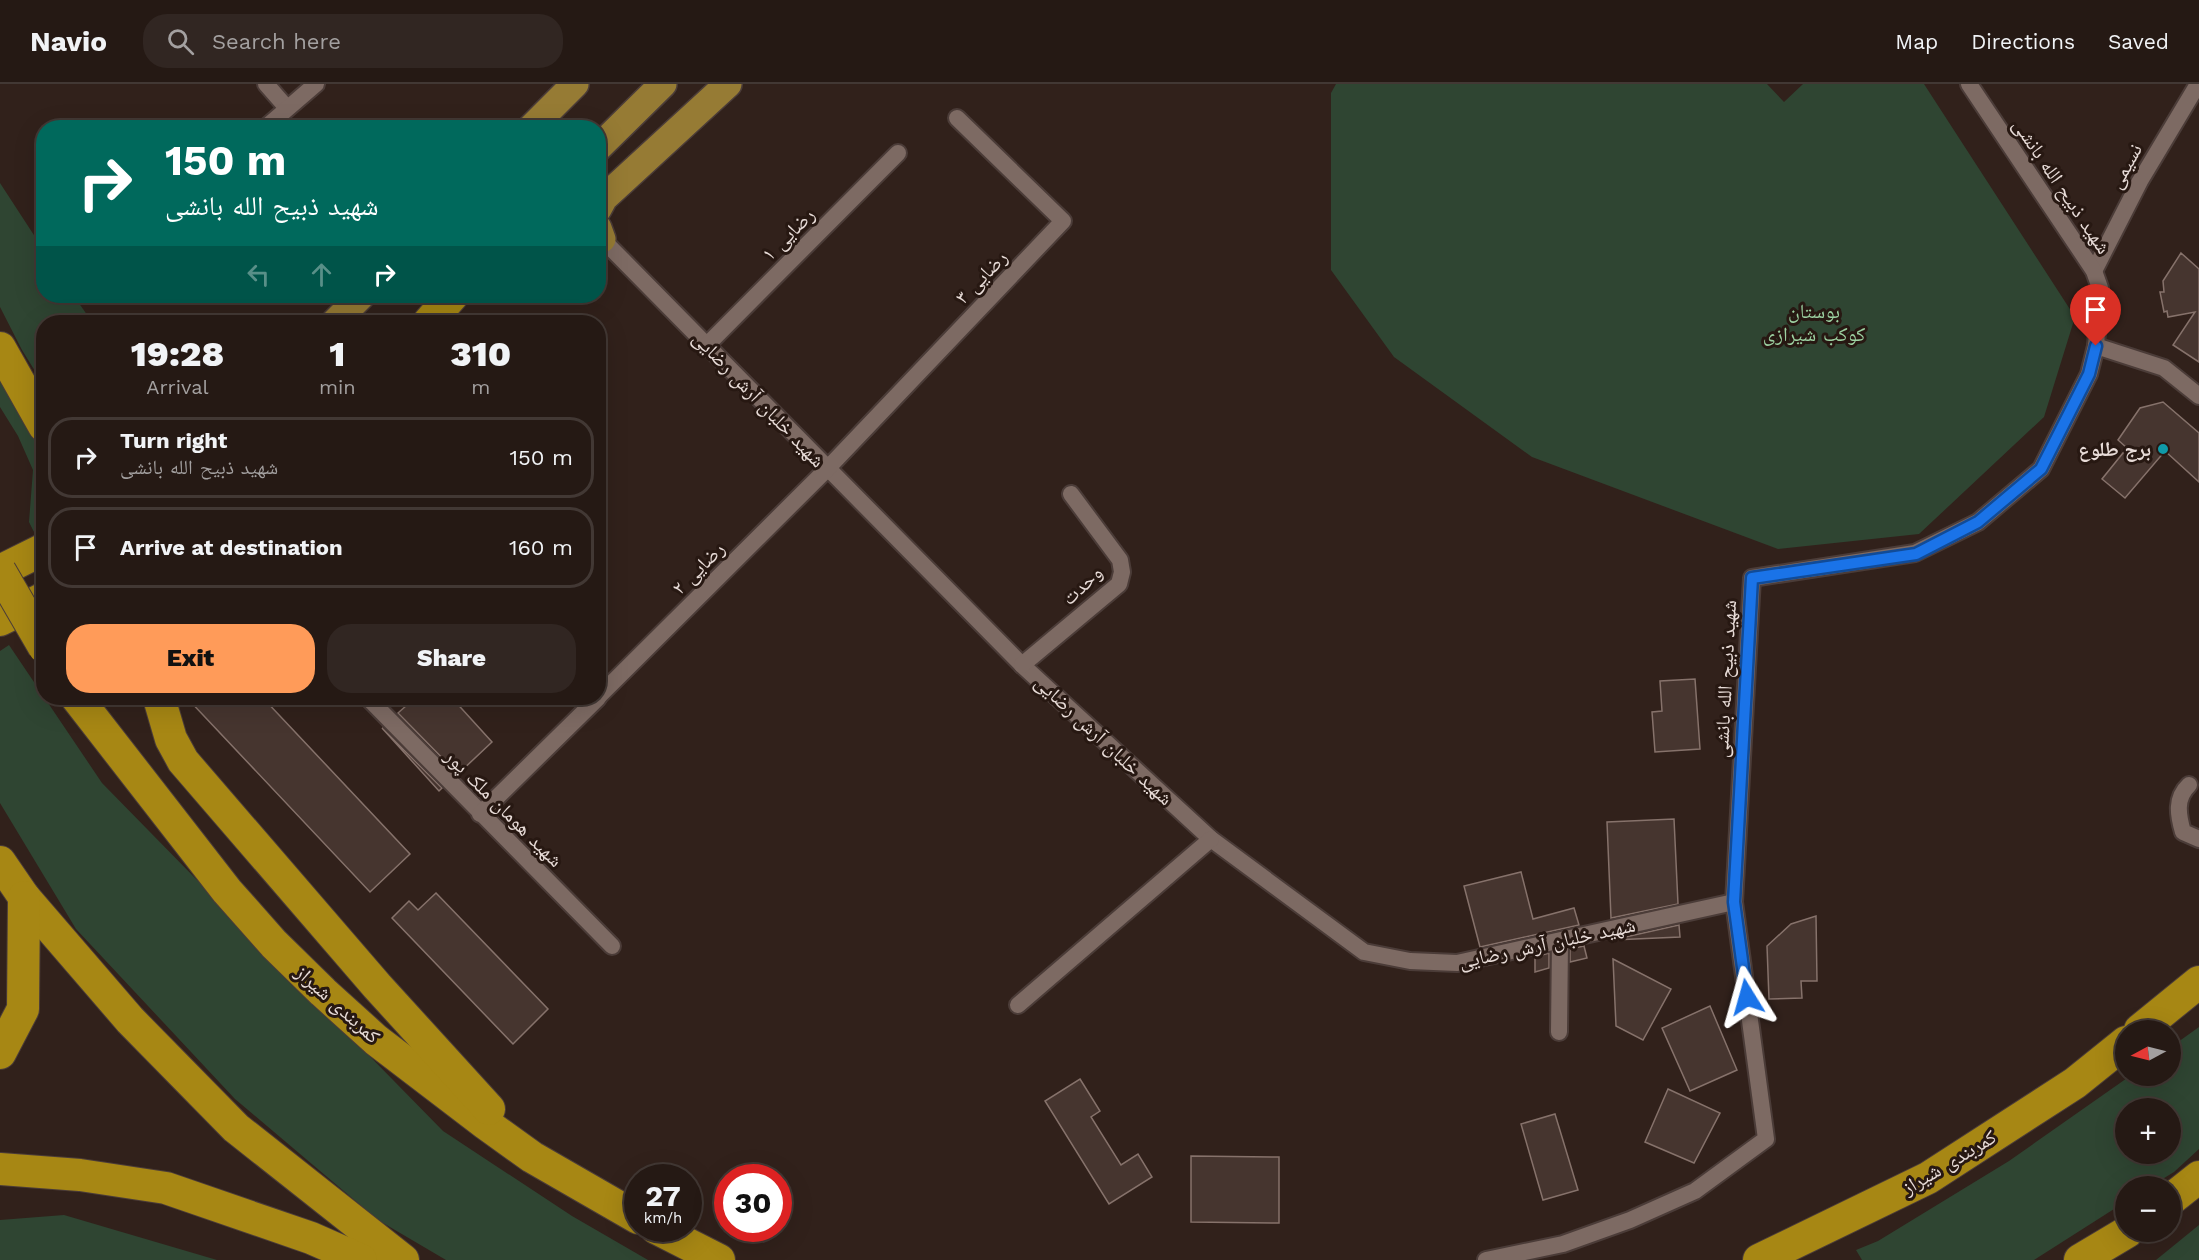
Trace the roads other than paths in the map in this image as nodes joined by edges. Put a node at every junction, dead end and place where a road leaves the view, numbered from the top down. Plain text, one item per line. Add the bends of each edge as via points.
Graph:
1 (266, 84) edge
2 (316, 84) edge
3 (575, 84) edge
4 (663, 84) edge
5 (728, 84) edge
6 (1969, 84) edge
7 (2198, 84) edge
8 (287, 108) junction
9 (957, 118) dead end
10 (274, 120) edge
11 (539, 120) edge
12 (606, 140) edge
13 (898, 153) dead end
14 (606, 196) edge
15 (606, 241) edge
16 (2094, 271) junction
17 (355, 303) edge
18 (441, 303) edge
19 (444, 303) edge
20 (342, 315) edge
21 (425, 315) edge
22 (435, 315) edge
23 (707, 345) junction
24 (2096, 346) junction
25 (0, 348) edge
26 (2199, 396) edge
27 (36, 412) edge
28 (827, 469) junction
29 (1071, 494) dead end
30 (36, 553) edge
31 (0, 571) edge
32 (36, 602) edge
33 (0, 620) edge
34 (36, 633) edge
35 (1022, 664) junction
36 (606, 689) edge
37 (82, 705) edge
38 (161, 705) edge
39 (375, 705) edge
40 (590, 705) edge
41 (2189, 785) dead end
42 (480, 814) junction
43 (1211, 839) junction
44 (2199, 839) edge
45 (0, 862) edge
46 (24, 897) junction
47 (1734, 902) junction
48 (1560, 942) junction
49 (612, 946) dead end
50 (2199, 982) edge
51 (1018, 1005) dead end
52 (2152, 1020) edge
53 (1559, 1032) dead end
54 (2115, 1051) edge
55 (0, 1053) edge
56 (531, 1157) junction
57 (0, 1170) edge
58 (2199, 1177) edge
59 (2181, 1191) edge
60 (624, 1210) edge
61 (2115, 1239) edge
62 (684, 1242) edge
63 (361, 1260) edge
64 (403, 1260) edge
65 (719, 1260) edge
66 (1486, 1260) edge
67 (1759, 1260) edge
68 (2080, 1260) edge

1 - 8 street
2 - 8 street
3 - 11 main road
4 - 12 main road
5 - 14 main road
6 - 16 street, شهید ذبیح الله بانشی
7 - 16 street, نسیمی via 2140,182
8 - 10 street
9 - 28 street, رضایی ۳ via 1063,221
13 - 23 street, رضایی ۱
15 - 23 street, شهید خلبان آرش رضایی
16 - 24 street, شهید ذبیح الله بانشی via 2100,288
17 - 20 main road
18 - 21 main road
19 - 22 highway
23 - 28 street, شهید خلبان آرش رضایی
24 - 26 street via 2164,368
24 - 47 street, شهید ذبیح الله بانشی via 2089,374 2041,469 1978,522 1916,554 1752,578
25 - 27 highway
28 - 35 street, شهید خلبان آرش رضایی
28 - 36 street, رضایی ۲
29 - 35 street, وحدت via 1120,560 1119,584
30 - 31 highway
31 - 34 highway, bridge
32 - 33 highway
35 - 43 street, شهید خلبان آرش رضایی
37 - 56 highway, کمربندی شیراز via 273,944 376,1040
38 - 56 highway via 171,739 183,761
39 - 42 street, شهید هومان ملک پور
40 - 42 street, رضایی ۲
41 - 44 street via 2182,792 2178,814 2183,832
42 - 49 street, شهید هومان ملک پور
43 - 48 street, شهید خلبان آرش رضایی via 1364,952 1410,961 1457,963
43 - 51 street
45 - 46 highway
46 - 55 highway via 23,1009
46 - 64 highway via 129,1020 236,1128
47 - 48 street, شهید خلبان آرش رضایی
47 - 66 street, شهید ذبیح الله بانشی via 1766,1139 1695,1191 1630,1220 1563,1244
48 - 53 street
50 - 52 highway
54 - 67 highway, کمربندی شیراز via 2075,1083 1928,1178
56 - 60 highway, کمربندی شیراز
57 - 63 highway via 80,1175 166,1188
58 - 59 highway
61 - 68 highway
62 - 65 highway

